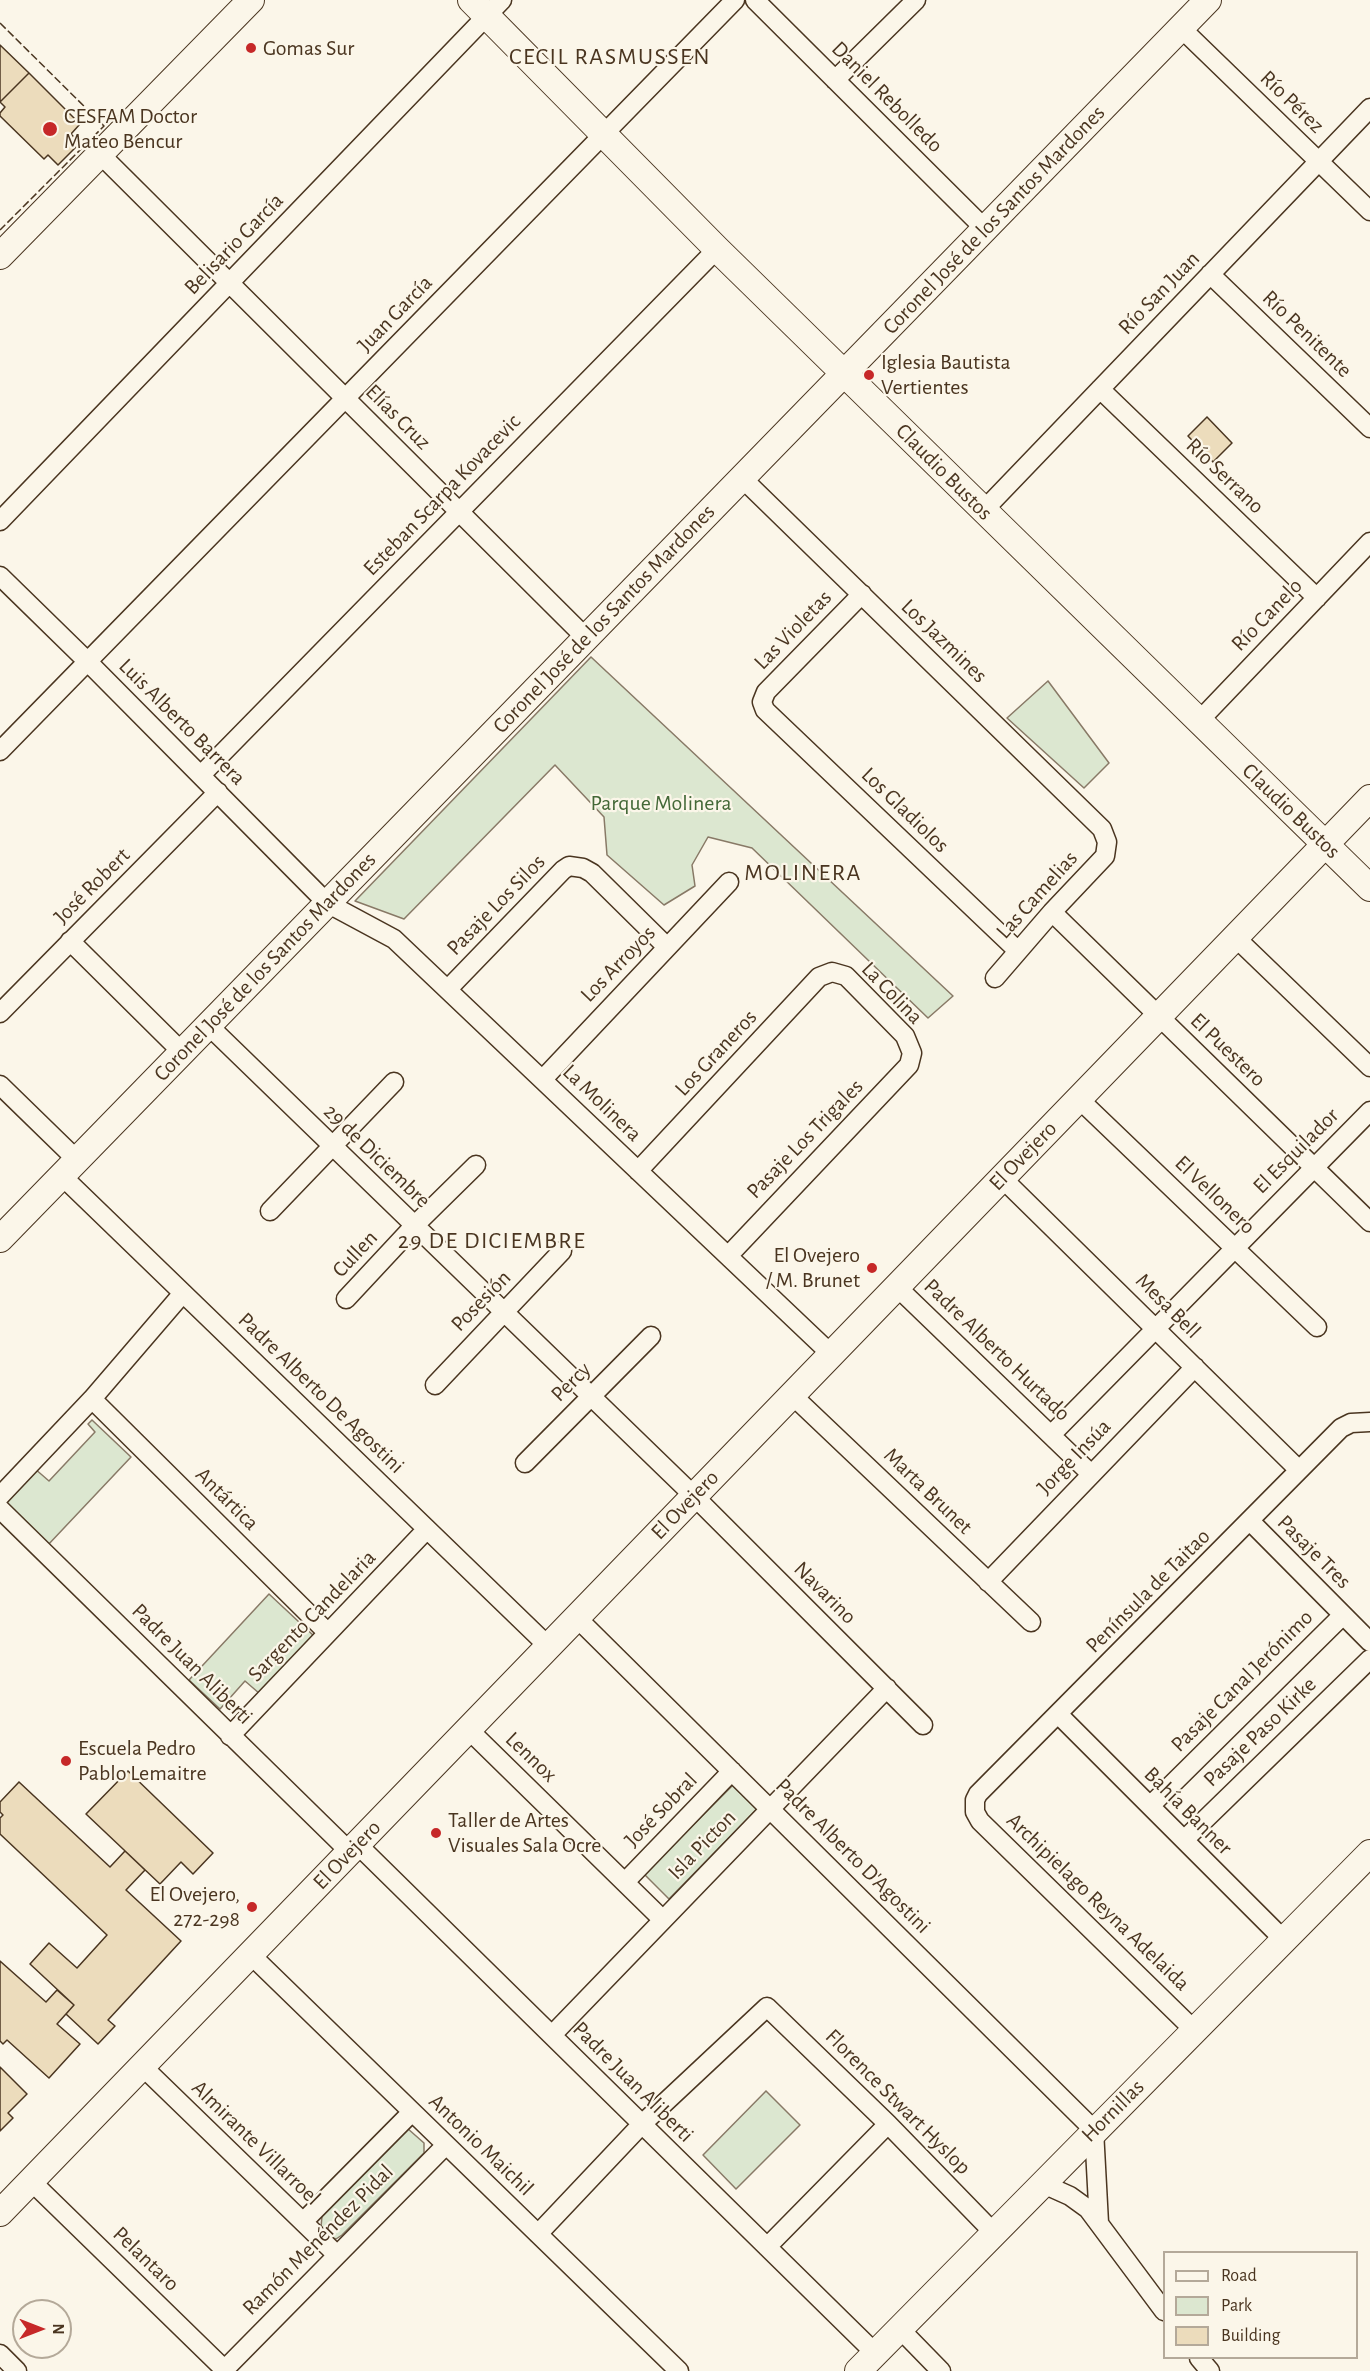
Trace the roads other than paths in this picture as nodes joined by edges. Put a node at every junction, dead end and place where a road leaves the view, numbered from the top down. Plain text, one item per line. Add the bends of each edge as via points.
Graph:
1 (251, 0) edge
2 (735, 0) edge
3 (755, 0) edge
4 (916, 0) edge
5 (1208, 0) edge
6 (487, 5) edge
7 (1181, 28) junction
8 (836, 80) junction
9 (1370, 108) edge
10 (604, 134) junction
11 (100, 154) junction
12 (1319, 161) junction
13 (1370, 211) edge
14 (985, 229) junction
15 (717, 249) junction
16 (0, 256) edge
17 (1210, 274) junction
18 (230, 283) junction
19 (844, 373) junction
20 (1100, 389) junction
21 (346, 398) junction
22 (1370, 428) edge
23 (742, 478) junction
24 (459, 511) junction
25 (983, 511) junction
26 (0, 521) edge
27 (1370, 542) edge
28 (0, 576) edge
29 (862, 594) junction
30 (1317, 598) junction
31 (586, 638) junction
32 (88, 662) junction
33 (762, 702) joint
34 (1198, 722) junction
35 (0, 752) edge
36 (201, 775) junction
37 (218, 792) junction
38 (1370, 798) edge
39 (1107, 842) joint
40 (1325, 843) junction
41 (729, 882) dead end
42 (1370, 888) edge
43 (327, 903) junction
44 (1052, 912) junction
45 (1235, 937) junction
46 (70, 941) junction
47 (667, 947) junction
48 (1018, 951) junction
49 (832, 972) joint
50 (996, 978) dead end
51 (448, 989) junction
52 (0, 1012) edge
53 (1159, 1016) junction
54 (208, 1025) junction
55 (182, 1052) junction
56 (912, 1053) joint
57 (1370, 1067) edge
58 (543, 1078) junction
59 (394, 1083) dead end
60 (0, 1085) edge
61 (1079, 1099) junction
62 (1370, 1111) edge
63 (333, 1146) junction
64 (476, 1165) dead end
65 (69, 1168) junction
66 (1314, 1168) junction
67 (638, 1171) junction
68 (1002, 1178) junction
69 (270, 1211) dead end
70 (1370, 1222) edge
71 (415, 1226) junction
72 (0, 1239) edge
73 (1235, 1248) junction
74 (562, 1251) dead end
75 (728, 1256) junction
76 (896, 1286) junction
77 (183, 1293) junction
78 (346, 1299) dead end
79 (504, 1312) junction
80 (1317, 1327) dead end
81 (1156, 1328) junction
82 (651, 1336) dead end
83 (831, 1354) junction
84 (1195, 1367) junction
85 (435, 1385) dead end
86 (792, 1395) junction
87 (591, 1397) junction
88 (92, 1399) junction
89 (1367, 1421) edge
90 (1051, 1435) junction
91 (525, 1463) dead end
92 (1299, 1470) junction
93 (1091, 1474) junction
94 (0, 1496) edge
95 (694, 1496) junction
96 (0, 1509) edge
97 (1250, 1521) junction
98 (427, 1529) junction
99 (988, 1582) junction
100 (1343, 1615) junction
101 (576, 1617) junction
102 (1031, 1623) dead end
103 (328, 1633) junction
104 (1370, 1642) edge
105 (548, 1646) junction
106 (1370, 1659) edge
107 (887, 1688) junction
108 (1059, 1715) junction
109 (923, 1725) dead end
110 (468, 1729) junction
111 (230, 1736) junction
112 (732, 1771) junction
113 (974, 1805) joint
114 (1150, 1806) junction
115 (771, 1809) junction
116 (1184, 1840) junction
117 (354, 1848) junction
118 (1370, 1853) edge
119 (626, 1882) junction
120 (663, 1920) junction
121 (1284, 1940) junction
122 (250, 1954) junction
123 (1194, 2030) junction
124 (552, 2035) junction
125 (142, 2066) junction
126 (412, 2112) junction
127 (642, 2124) junction
128 (888, 2124) junction
129 (1094, 2130) junction
130 (446, 2145) junction
131 (31, 2181) junction
132 (1041, 2184) junction
133 (0, 2213) edge
134 (303, 2222) junction
135 (1099, 2223) junction
136 (993, 2232) junction
137 (538, 2234) junction
138 (767, 2247) junction
139 (337, 2255) junction
140 (1163, 2310) edge
141 (900, 2329) junction
142 (0, 2354) edge
143 (1200, 2359) edge
144 (866, 2362) edge
145 (225, 2370) edge
146 (17, 2371) edge
147 (679, 2371) edge
148 (941, 2371) edge
149 (1210, 2371) edge

1 - 11 street
2 - 10 street, Juan García
3 - 8 street, Daniel Rebolledo
4 - 8 street
5 - 7 street, Coronel José de los Santos Mardones
6 - 10 street, Claudio Bustos
6 - 18 street, Belisario García
7 - 12 street, Río Pérez
7 - 14 street, Coronel José de los Santos Mardones
8 - 14 street, Daniel Rebolledo
9 - 12 street, Río San Juan
10 - 15 street, Claudio Bustos
10 - 21 street, Juan García
11 - 16 street
11 - 18 street, Elías Cruz
12 - 13 street, Río Pérez
12 - 17 street, Río San Juan
14 - 19 street, Coronel José de los Santos Mardones
15 - 19 street, Claudio Bustos
15 - 24 street, Esteban Scarpa Kovacevic
17 - 20 street, Río San Juan
17 - 22 street, Río Penitente
18 - 21 street, Elías Cruz
18 - 26 street, Belisario García
19 - 23 street, Coronel José de los Santos Mardones
19 - 25 street, Claudio Bustos
20 - 25 street, Río San Juan
20 - 30 street, Río Serrano
21 - 24 street, Elías Cruz
21 - 32 street, Juan García
23 - 29 street, Los Jazmines
23 - 31 street, Coronel José de los Santos Mardones
24 - 31 street, Elías Cruz
24 - 36 street, Esteban Scarpa Kovacevic
25 - 34 street, Claudio Bustos
27 - 30 street, Río Canelo
28 - 32 street, Luis Alberto Barrera
29 - 33 street, Las Violetas via 766,692
29 - 39 street, Los Jazmines via 1102,830
30 - 34 street, Río Canelo
31 - 43 street, Coronel José de los Santos Mardones
32 - 35 street, Juan García
32 - 36 street, Luis Alberto Barrera
33 - 48 street, Los Gladiolos via 765,710
34 - 40 street, Claudio Bustos
36 - 37 street, Luis Alberto Barrera
37 - 43 street, Luis Alberto Barrera
37 - 46 street, José Robert
38 - 40 street, El Ovejero
39 - 44 street, Las Camelias via 1106,856
40 - 42 street, Claudio Bustos
40 - 45 street, El Ovejero
41 - 47 street, Los Arroyos
43 - 51 street, La Molinera via 394,939
43 - 54 street, Coronel José de los Santos Mardones
44 - 48 street, Las Camelias
44 - 53 street, El Puestero
45 - 53 street, El Ovejero
45 - 57 street
46 - 52 street, José Robert
46 - 55 street
47 - 51 street, Pasaje Los Silos via 583,868 569,866
47 - 58 street, Los Arroyos
48 - 50 street, Las Camelias
49 - 56 street, La Colina via 846,976 905,1036
49 - 67 street, Los Graneros via 819,977
51 - 58 street, La Molinera
53 - 61 street, El Ovejero
53 - 66 street, El Puestero
54 - 55 street, Coronel José de los Santos Mardones
54 - 63 street, 29 de Diciembre
55 - 65 street, Coronel José de los Santos Mardones
56 - 75 street, Pasaje Los Trigales via 909,1065
58 - 67 street, La Molinera
59 - 63 street
60 - 65 street, Padre Alberto De Agostini
61 - 68 street, El Ovejero
61 - 73 street, El Vellonero
62 - 66 street, El Esquilador
63 - 69 street
63 - 71 street, 29 de Diciembre
64 - 71 street, Cullen
65 - 72 street, Coronel José de los Santos Mardones
65 - 77 street, Padre Alberto De Agostini
66 - 70 street, El Puestero
66 - 73 street, El Esquilador
67 - 75 street, La Molinera
68 - 76 street, El Ovejero
68 - 81 street, Mesa Bell
71 - 78 street, Cullen
71 - 79 street, 29 de Diciembre
73 - 80 street, El Vellonero
73 - 81 street, El Esquilador
74 - 79 street, Posesión
75 - 83 street, La Molinera
76 - 83 street, El Ovejero
76 - 90 street, Padre Alberto Hurtado
77 - 88 street
77 - 98 street, Padre Alberto De Agostini
79 - 85 street, Posesión
79 - 87 street, 29 de Diciembre
81 - 84 street, Mesa Bell
81 - 90 street, El Esquilador
82 - 87 street, Percy
83 - 86 street, El Ovejero
84 - 92 street, Mesa Bell
84 - 93 street, Jorge Insúa
86 - 95 street, El Ovejero
86 - 99 street, Marta Brunet
87 - 91 street, Percy
87 - 95 street, 29 de Diciembre
88 - 94 street
88 - 103 street, Antártica
89 - 92 street, Península de Taitao via 1341,1428
90 - 93 street, Padre Alberto Hurtado
92 - 97 street, Península de Taitao
93 - 99 street, Jorge Insúa
95 - 101 street, El Ovejero
95 - 107 street, Navarino
96 - 111 street, Padre Juan Aliberti
97 - 100 street, Pasaje Tres
97 - 108 street, Península de Taitao
98 - 103 street, Sargento Candelaria
98 - 105 street, Padre Alberto De Agostini
99 - 102 street, Marta Brunet
100 - 104 street, Pasaje Tres
100 - 114 street, Pasaje Canal Jerónimo
101 - 105 street, El Ovejero
101 - 112 street, Padre Alberto D'Agostini
103 - 111 street, Sargento Candelaria
105 - 110 street, El Ovejero
106 - 116 street, Pasaje Paso Kirke
107 - 109 street, Navarino
107 - 115 street, Isla Picton
108 - 113 street, Península de Taitao via 978,1794
108 - 114 street, Bahía Banner
110 - 117 street, El Ovejero
110 - 119 street, Lennox
111 - 117 street, Padre Juan Aliberti
112 - 115 street, Padre Alberto D'Agostini
112 - 119 street, José Sobral
113 - 123 street, Archipielago Reyna Adelaida via 980,1821
114 - 116 street, Bahía Banner
115 - 120 street, Isla Picton
115 - 129 street, Padre Alberto D'Agostini
116 - 121 street, Bahía Banner
117 - 122 street, El Ovejero
117 - 124 street, Padre Juan Aliberti
118 - 121 street, Hornillas
119 - 120 street, Lennox
120 - 124 street, Isla Picton
121 - 123 street, Hornillas
122 - 125 street, El Ovejero
122 - 126 street, Antonio Maichil
123 - 129 street, Hornillas
124 - 127 street, Padre Juan Aliberti
125 - 131 street, El Ovejero
125 - 134 street, Almirante Villarroel
126 - 130 street, Antonio Maichil
126 - 134 street
127 - 128 street, Florence Stwart Hyslop via 767,2007
127 - 137 street
127 - 138 street, Padre Juan Aliberti
128 - 136 street, Florence Stwart Hyslop
128 - 138 street
129 - 132 street, Hornillas
129 - 135 street
130 - 137 street, Antonio Maichil
130 - 139 street, Ramón Menéndez Pidal
131 - 133 street, El Ovejero
131 - 145 street, Pelantaro
132 - 135 street via 1081,2203
132 - 136 street, Hornillas
134 - 139 street, Almirante Villarroel
135 - 140 street
136 - 141 street, Hornillas
137 - 147 street, Antonio Maichil
138 - 144 street, Padre Juan Aliberti
139 - 145 street, Ramón Menéndez Pidal
141 - 144 street, Hornillas
141 - 148 street
142 - 146 street
143 - 149 street

